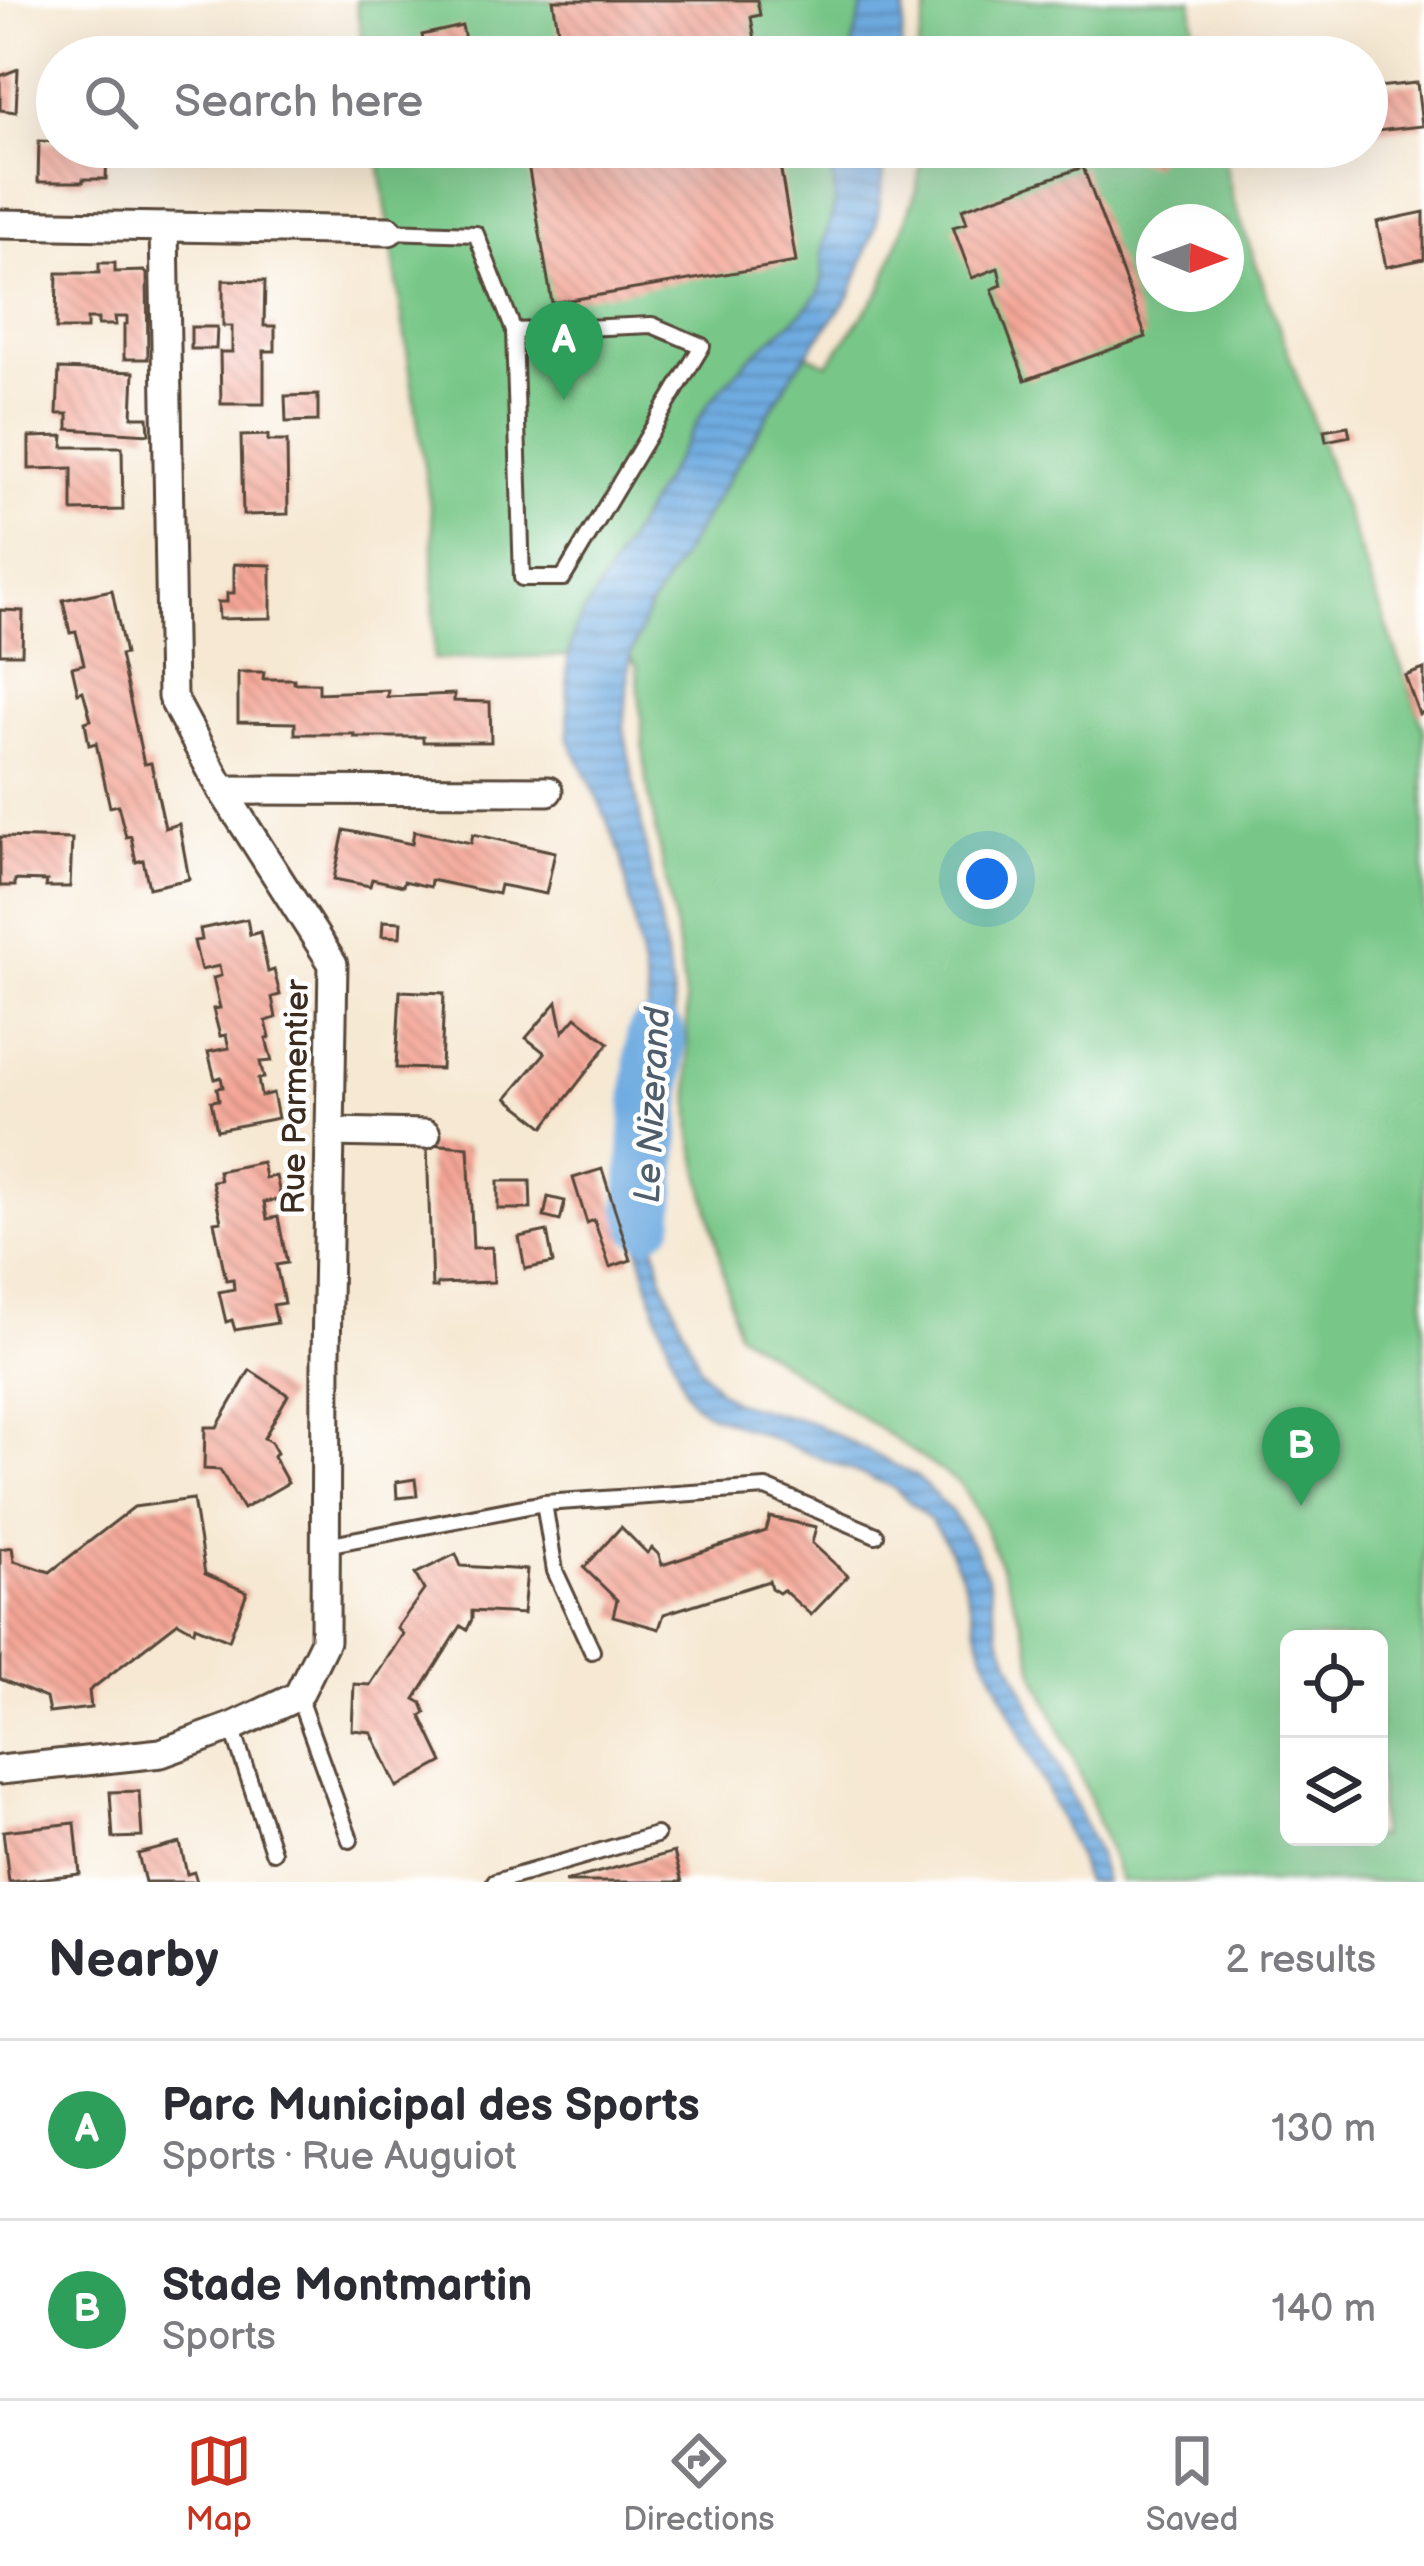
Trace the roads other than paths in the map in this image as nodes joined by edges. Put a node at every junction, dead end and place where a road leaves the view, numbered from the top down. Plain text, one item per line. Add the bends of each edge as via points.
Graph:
1 (0, 224) edge
2 (164, 227) junction
3 (389, 231) joint
4 (514, 331) junction
5 (222, 790) junction
6 (548, 790) dead end
7 (330, 1132) junction
8 (426, 1134) dead end
9 (544, 1503) junction
10 (876, 1535) dead end
11 (326, 1545) junction
12 (592, 1652) dead end
13 (298, 1696) junction
14 (232, 1727) junction
15 (0, 1770) edge
16 (656, 1835) dead end
17 (350, 1840) dead end
18 (272, 1852) dead end
19 (495, 1882) edge

1 - 2 street
2 - 3 street
2 - 5 street, Rue Parmentier via 172,697
3 - 4 lane via 476,234
4 - 4 lane via 652,325 702,346 562,578 522,578
5 - 6 street
5 - 7 street, Rue Parmentier via 333,964
7 - 8 street
7 - 11 street, Rue Parmentier
9 - 10 lane via 766,1488
9 - 11 lane
9 - 12 lane via 555,1571
11 - 13 street, Rue Parmentier via 325,1641
13 - 14 street
13 - 17 lane
14 - 15 street via 161,1754
14 - 18 lane
16 - 19 lane

